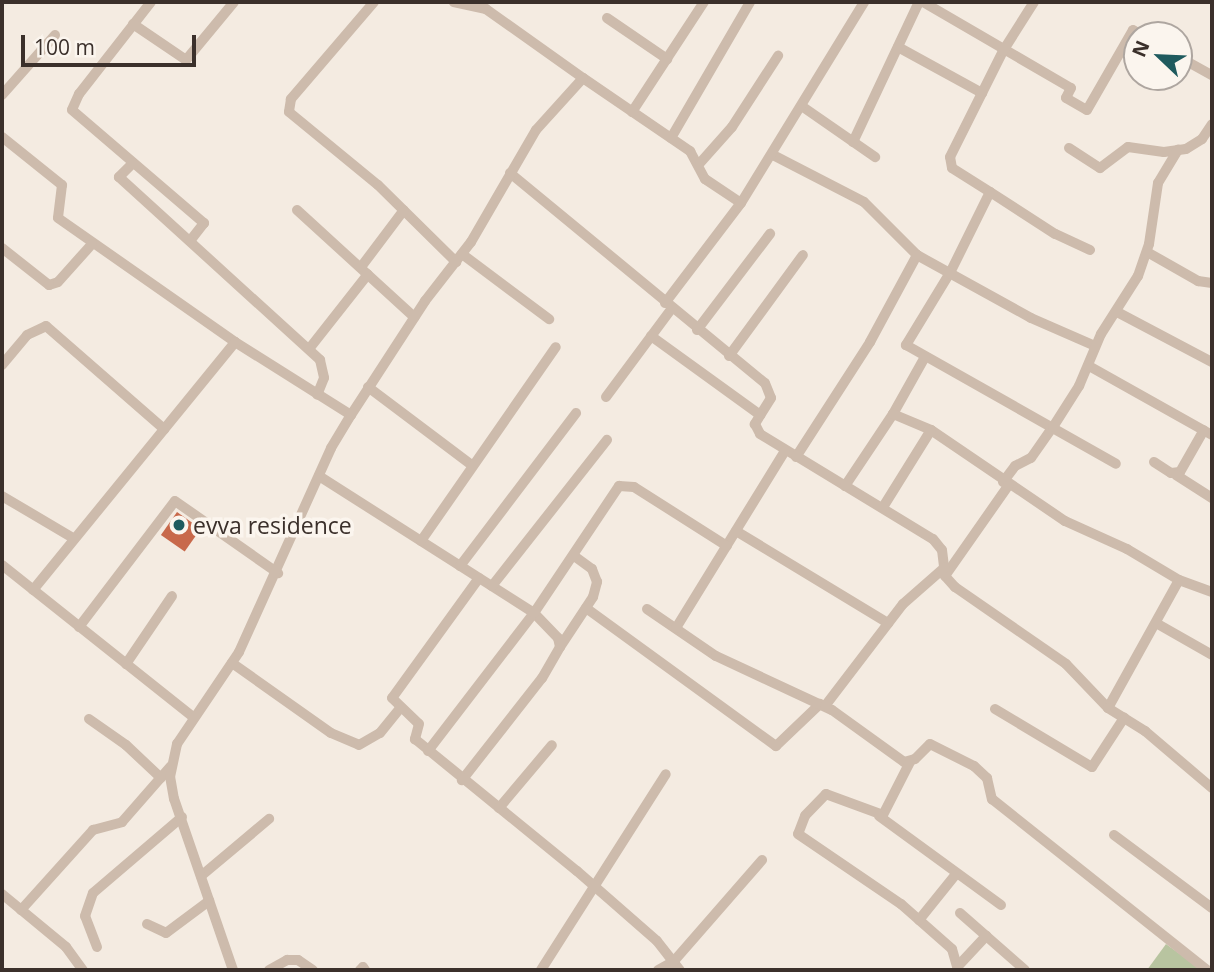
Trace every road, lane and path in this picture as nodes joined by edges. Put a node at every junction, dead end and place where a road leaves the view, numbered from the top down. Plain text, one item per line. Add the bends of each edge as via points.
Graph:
1 (151, 2) edge
2 (234, 2) edge
3 (374, 2) edge
4 (454, 2) edge
5 (704, 2) edge
6 (750, 2) edge
7 (864, 2) edge
8 (921, 2) edge
9 (1034, 2) edge
10 (607, 18) dead end
11 (133, 24) junction
12 (55, 35) dead end
13 (898, 47) junction
14 (1123, 47) edge
15 (1003, 51) junction
16 (778, 55) dead end
17 (667, 59) junction
18 (1193, 65) edge
19 (1212, 75) edge
20 (583, 78) junction
21 (4, 89) edge
22 (982, 93) junction
23 (803, 107) junction
24 (632, 111) junction
25 (1212, 124) edge
26 (2, 137) edge
27 (671, 138) junction
28 (853, 142) junction
29 (1207, 142) edge
30 (1069, 148) dead end
31 (1178, 150) junction
32 (773, 155) junction
33 (874, 157) dead end
34 (133, 163) junction
35 (700, 163) junction
36 (510, 173) junction
37 (990, 192) junction
38 (741, 203) junction
39 (297, 209) dead end
40 (404, 210) junction
41 (770, 234) dead end
42 (190, 241) junction
43 (92, 244) junction
44 (2, 248) edge
45 (1090, 250) dead end
46 (1147, 252) junction
47 (803, 255) dead end
48 (917, 255) junction
49 (459, 258) junction
50 (365, 271) junction
51 (951, 271) junction
52 (1212, 283) edge
53 (669, 306) junction
54 (1119, 313) junction
55 (414, 317) junction
56 (550, 319) dead end
57 (697, 330) junction
58 (651, 336) junction
59 (235, 342) junction
60 (1095, 346) junction
61 (556, 347) dead end
62 (309, 349) junction
63 (729, 356) junction
64 (925, 357) junction
65 (1212, 362) edge
66 (2, 365) edge
67 (1089, 366) junction
68 (368, 387) junction
69 (317, 395) junction
70 (606, 397) dead end
71 (576, 413) dead end
72 (893, 414) junction
73 (351, 415) junction
74 (761, 415) junction
75 (1052, 427) junction
76 (164, 429) junction
77 (931, 430) junction
78 (1208, 433) edge
79 (607, 440) dead end
80 (785, 451) junction
81 (796, 457) junction
82 (1154, 461) dead end
83 (1116, 464) dead end
84 (473, 466) junction
85 (1176, 475) junction
86 (319, 476) junction
87 (1006, 484) junction
88 (845, 486) junction
89 (2, 496) edge
90 (1212, 498) edge
91 (883, 507) junction
92 (736, 531) junction
93 (74, 538) junction
94 (421, 541) junction
95 (727, 546) junction
96 (573, 556) junction
97 (2, 565) edge
98 (460, 566) junction
99 (945, 572) junction
100 (278, 573) junction
101 (479, 578) junction
102 (1179, 580) junction
103 (492, 586) junction
104 (33, 590) junction
105 (1212, 592) edge
106 (172, 596) dead end
107 (586, 608) junction
108 (647, 609) dead end
109 (534, 613) junction
110 (888, 623) junction
111 (1156, 623) junction
112 (79, 626) junction
113 (676, 628) junction
114 (560, 647) junction
115 (1212, 655) edge
116 (232, 663) junction
117 (126, 664) junction
118 (822, 705) junction
119 (401, 707) junction
120 (1108, 708) junction
121 (995, 709) dead end
122 (193, 717) junction
123 (1124, 718) junction
124 (89, 719) dead end
125 (552, 745) dead end
126 (428, 751) junction
127 (910, 762) junction
128 (171, 766) junction
129 (666, 774) dead end
130 (161, 778) junction
131 (462, 780) junction
132 (1212, 788) edge
133 (499, 808) junction
134 (879, 816) junction
135 (182, 817) junction
136 (269, 819) dead end
137 (1114, 835) dead end
138 (762, 860) dead end
139 (956, 874) junction
140 (201, 876) junction
141 (595, 887) junction
142 (2, 894) edge
143 (209, 901) junction
144 (1000, 905) dead end
145 (1212, 908) edge
146 (21, 910) junction
147 (960, 913) dead end
148 (919, 920) junction
149 (147, 924) dead end
150 (986, 936) junction
151 (97, 947) dead end
152 (677, 965) edge
153 (547, 968) edge
154 (958, 968) edge
155 (83, 970) edge
156 (233, 970) edge
157 (269, 970) edge
158 (313, 970) edge
159 (658, 970) edge
160 (1025, 970) edge
161 (1207, 970) edge

1 - 11 street
2 - 11 street via 186,60
3 - 40 street via 291,99 289,112
4 - 20 street via 486,9
5 - 17 street
6 - 27 street
7 - 23 street
8 - 13 street
8 - 15 street
9 - 15 street
10 - 17 street
11 - 34 street via 79,94 72,110
12 - 21 street
13 - 22 street
13 - 28 street
14 - 15 street via 1087,110 1066,98 1071,88
15 - 22 street
16 - 35 street via 732,127
17 - 24 street
18 - 19 street
20 - 24 street
20 - 36 street via 536,130
22 - 37 street via 949,163
23 - 28 street
23 - 32 street
24 - 27 street
25 - 29 street
26 - 43 street via 62,185 58,218
27 - 35 street
28 - 33 street
29 - 31 street
30 - 31 street via 1098,168 1128,147
31 - 46 street via 1158,183
32 - 38 street
32 - 48 street via 864,202
34 - 42 street via 120,177
34 - 42 street via 204,223
35 - 38 street via 705,179
36 - 49 street
36 - 53 street
37 - 45 street via 1055,234
37 - 51 street
38 - 53 street
39 - 50 street
40 - 49 street
40 - 50 street
41 - 57 street
42 - 62 street
43 - 44 street via 58,282 49,285
43 - 59 street
46 - 52 street via 1198,281
46 - 54 street
47 - 63 street
48 - 51 street
48 - 81 street via 870,342
49 - 55 street
49 - 56 street
50 - 55 street
50 - 62 street
51 - 60 street via 1031,317
51 - 64 street via 906,345
53 - 57 street
53 - 58 street
54 - 60 street
54 - 65 street
55 - 68 street
57 - 63 street
58 - 70 street
58 - 74 street
59 - 69 street
59 - 76 street
60 - 67 street
61 - 84 street
62 - 69 street via 324,369
63 - 74 street via 772,390
64 - 72 street
64 - 75 street
66 - 76 street via 27,335 46,326
67 - 75 street
67 - 78 street
68 - 73 street
68 - 84 street
69 - 73 street
71 - 98 street
72 - 77 street
72 - 88 street
73 - 86 street
74 - 80 street via 755,430
75 - 83 street
75 - 87 street via 1031,458 1015,466
76 - 93 street
77 - 87 street
77 - 91 street
78 - 85 street
79 - 103 street
80 - 81 street
80 - 92 street
81 - 88 street
82 - 85 street
84 - 94 street
85 - 90 street
86 - 94 street
86 - 100 street
87 - 99 street
87 - 102 street
88 - 91 street
89 - 93 street
91 - 99 street via 939,544
92 - 95 street
92 - 110 street
93 - 104 street
94 - 98 street
95 - 96 street via 626,484 613,493
95 - 113 street
96 - 107 street via 596,576 596,588
96 - 109 street
97 - 104 street
98 - 101 street
99 - 110 street via 911,596
99 - 120 street via 1066,664
100 - 112 street via 174,501
100 - 116 street
101 - 103 street
101 - 119 street via 393,695
102 - 105 street
102 - 111 street
103 - 109 street
104 - 112 street
106 - 117 street
107 - 114 street
107 - 118 street via 776,747
108 - 113 street
109 - 114 street via 558,638
109 - 126 street
110 - 118 street
111 - 115 street
111 - 120 street
112 - 117 street
113 - 118 street via 716,656
114 - 131 street via 542,678
116 - 119 street via 331,733 359,745 380,733
116 - 122 street
117 - 122 street
118 - 127 street via 894,758
119 - 126 street via 419,724 414,737
120 - 123 street
121 - 123 street via 1092,767
122 - 128 street
123 - 132 street
124 - 130 street
125 - 133 street
126 - 131 street
127 - 134 street
127 - 161 street via 930,744 982,772 992,799
128 - 130 street
128 - 135 street via 174,799
129 - 141 street
130 - 146 street via 122,822 93,830
131 - 133 street
133 - 141 street
134 - 139 street
134 - 148 street via 825,793 805,816 798,834
135 - 140 street
135 - 151 street via 93,893 86,916
136 - 140 street
137 - 145 street
138 - 152 street
139 - 144 street
139 - 148 street
140 - 143 street
141 - 152 street
141 - 153 street
142 - 146 street
143 - 149 street via 166,933
143 - 156 street
146 - 155 street via 66,947
147 - 150 street
148 - 154 street via 952,949
150 - 154 street
150 - 160 street
152 - 159 street
157 - 158 street via 287,960 298,960

